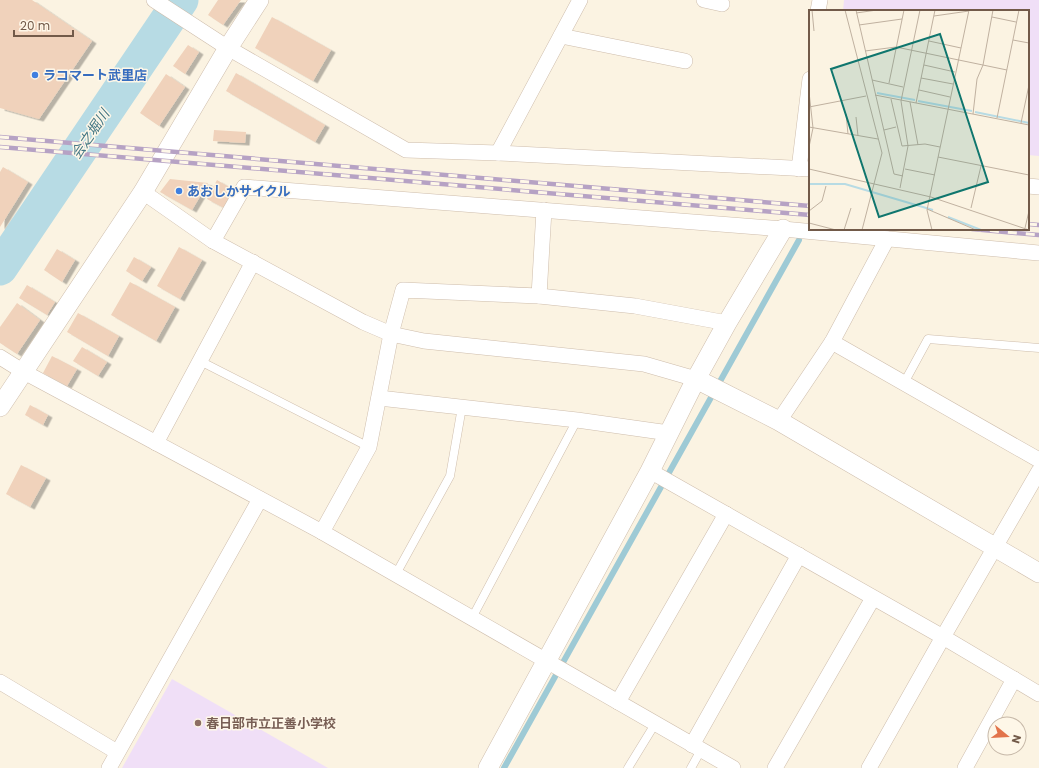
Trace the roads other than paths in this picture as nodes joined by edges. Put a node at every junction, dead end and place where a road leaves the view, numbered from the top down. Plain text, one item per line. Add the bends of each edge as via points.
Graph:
1 (259, 0) edge
2 (580, 0) edge
3 (704, 0) edge
4 (820, 0) edge
5 (158, 2) edge
6 (722, 4) dead end
7 (818, 10) edge
8 (561, 36) junction
9 (228, 48) junction
10 (685, 61) dead end
11 (809, 94) edge
12 (498, 154) junction
13 (804, 169) edge
14 (1029, 186) edge
15 (1039, 187) edge
16 (143, 192) junction
17 (544, 210) junction
18 (783, 229) junction
19 (887, 239) junction
20 (213, 241) junction
21 (1039, 253) edge
22 (252, 262) junction
23 (539, 296) junction
24 (727, 323) junction
25 (391, 334) junction
26 (832, 342) junction
27 (1039, 348) edge
28 (0, 357) edge
29 (200, 361) junction
30 (24, 372) junction
31 (696, 379) junction
32 (904, 383) junction
33 (379, 398) junction
34 (462, 407) junction
35 (0, 408) edge
36 (577, 420) junction
37 (779, 421) junction
38 (669, 433) junction
39 (156, 443) junction
40 (369, 447) junction
41 (1039, 460) edge
42 (650, 471) junction
43 (1039, 471) edge
44 (260, 499) junction
45 (726, 514) junction
46 (322, 532) junction
47 (995, 547) junction
48 (799, 555) junction
49 (1039, 573) edge
50 (396, 574) junction
51 (873, 598) junction
52 (472, 618) junction
53 (943, 637) junction
54 (547, 661) junction
55 (1014, 679) junction
56 (0, 682) edge
57 (1039, 694) edge
58 (618, 702) junction
59 (655, 724) junction
60 (697, 748) junction
61 (118, 752) junction
62 (109, 768) edge
63 (488, 768) edge
64 (628, 768) edge
65 (691, 768) edge
66 (733, 768) edge
67 (775, 768) edge
68 (870, 768) edge
69 (965, 768) edge

1 - 9 street
2 - 8 street
3 - 6 street
4 - 7 street
5 - 9 street
8 - 10 street
8 - 12 street
9 - 12 street via 406,150
9 - 16 street
11 - 13 street
12 - 13 street
14 - 15 street
16 - 20 street
16 - 30 street
17 - 18 street
17 - 20 street via 244,187
17 - 23 street
18 - 19 street
18 - 24 street
19 - 21 street
19 - 26 street
20 - 22 street
22 - 25 street via 363,322
22 - 29 street
23 - 24 street via 635,306
23 - 25 street via 403,290
24 - 31 street
25 - 31 street via 424,341 644,364
25 - 33 street
26 - 32 street
26 - 37 street
27 - 32 lane via 928,339
28 - 30 street
29 - 39 street
29 - 40 lane
30 - 35 street
30 - 39 street
31 - 37 street
31 - 38 street
32 - 41 street
33 - 34 street
33 - 40 street
34 - 36 street
34 - 50 lane via 450,476
36 - 38 street
36 - 52 lane
37 - 47 street
38 - 42 street
39 - 44 street
40 - 46 street
42 - 45 street
42 - 54 street
43 - 47 street
44 - 46 street
44 - 61 street
45 - 48 street
45 - 58 street
46 - 50 street
47 - 49 street
47 - 53 street
48 - 51 street
48 - 60 street
50 - 52 street
51 - 53 street
51 - 67 street
52 - 54 street
53 - 55 street
53 - 68 street
54 - 58 street
54 - 63 street
55 - 57 street
55 - 69 street
56 - 61 street
58 - 59 street
59 - 60 street
59 - 64 lane
60 - 65 lane
60 - 66 street
61 - 62 street

